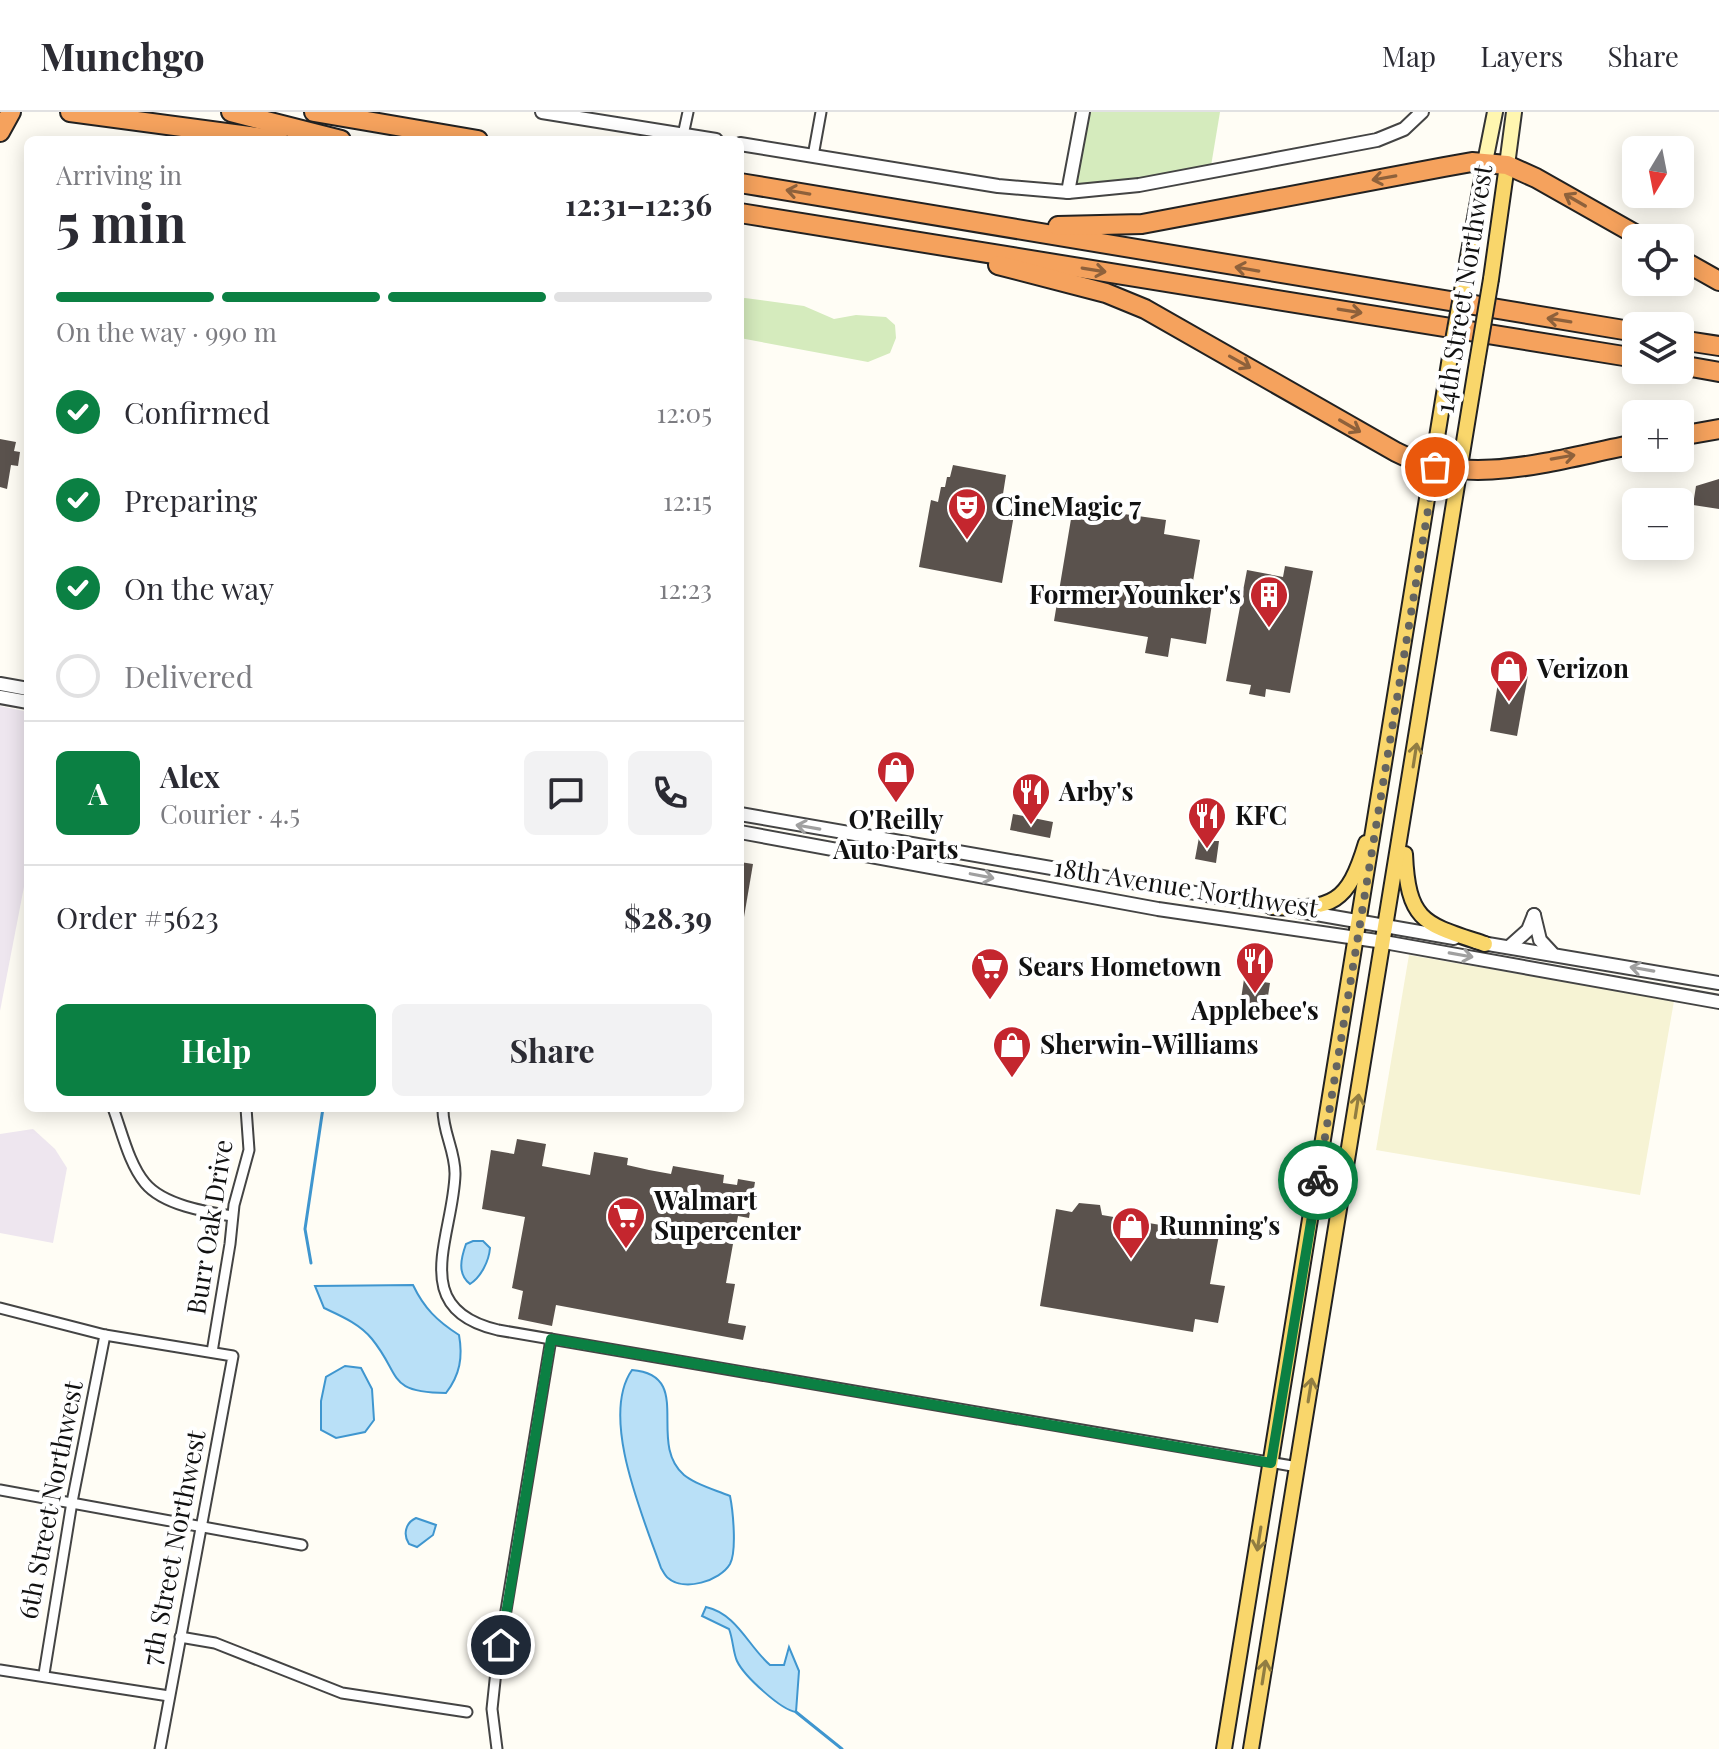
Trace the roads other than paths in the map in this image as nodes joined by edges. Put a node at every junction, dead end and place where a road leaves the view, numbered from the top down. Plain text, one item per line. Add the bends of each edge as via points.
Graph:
1 (11, 112) edge
2 (70, 112) edge
3 (231, 112) edge
4 (314, 112) edge
5 (375, 112) edge
6 (688, 112) edge
7 (821, 112) edge
8 (1083, 112) edge
9 (1422, 112) edge
10 (1495, 112) edge
11 (1514, 112) edge
12 (551, 113) edge
13 (114, 114) edge
14 (0, 132) edge
15 (683, 135) junction
16 (254, 136) edge
17 (325, 136) edge
18 (456, 136) edge
19 (463, 136) edge
20 (690, 136) edge
21 (744, 145) edge
22 (813, 156) junction
23 (1485, 162) junction
24 (1507, 165) junction
25 (744, 184) edge
26 (1068, 192) junction
27 (855, 202) junction
28 (744, 214) edge
29 (1622, 227) edge
30 (851, 231) junction
31 (1694, 267) edge
32 (1719, 281) edge
33 (1622, 330) edge
34 (1694, 342) edge
35 (1719, 346) edge
36 (1622, 356) edge
37 (1694, 368) edge
38 (1719, 372) edge
39 (1719, 429) edge
40 (1694, 433) edge
41 (1622, 447) edge
42 (1435, 467) junction
43 (1460, 471) junction
44 (0, 684) edge
45 (24, 688) edge
46 (0, 697) edge
47 (24, 701) edge
48 (1384, 777) junction
49 (1410, 782) junction
50 (744, 815) edge
51 (744, 833) edge
52 (1272, 907) junction
53 (1361, 921) junction
54 (1387, 926) junction
55 (1357, 938) junction
56 (1384, 942) junction
57 (1485, 944) junction
58 (1539, 945) junction
59 (1509, 947) junction
60 (1511, 964) junction
61 (1719, 983) edge
62 (1719, 1002) edge
63 (115, 1112) edge
64 (246, 1112) edge
65 (444, 1112) edge
66 (232, 1216) junction
67 (0, 1308) edge
68 (105, 1335) junction
69 (551, 1339) junction
70 (212, 1352) junction
71 (1271, 1463) junction
72 (1298, 1467) junction
73 (0, 1490) edge
74 (72, 1502) junction
75 (201, 1528) junction
76 (302, 1545) dead end
77 (180, 1637) junction
78 (0, 1670) edge
79 (44, 1674) junction
80 (169, 1696) junction
81 (467, 1712) dead end
82 (160, 1749) edge
83 (497, 1749) edge
84 (1224, 1749) edge
85 (1251, 1749) edge

1 - 14 highway
2 - 13 highway via 108,118
3 - 17 highway
4 - 18 highway
5 - 19 highway
6 - 15 street
7 - 22 street
8 - 26 street
9 - 26 street via 1395,133 1356,145 1139,185
10 - 23 main road, 14th Street Northwest
11 - 24 main road, 14th Street Northwest
12 - 15 street
13 - 16 highway
15 - 20 street
21 - 22 street
22 - 26 street
23 - 24 highway
23 -> 27 highway via 1118,227 1046,225
23 - 42 main road, 14th Street Northwest, bridge
29 -> 24 highway
24 - 43 main road, 14th Street Northwest, bridge
27 -> 25 highway
33 -> 27 highway
28 - 30 highway
30 -> 36 highway
30 -> 42 highway via 1116,297 1396,452
31 - 32 highway
34 - 35 highway
37 - 38 highway
39 - 40 highway
43 -> 41 highway
42 - 43 highway
42 - 48 main road, 14th Street Northwest
49 -> 43 main road, 14th Street Northwest
44 - 45 street
46 - 47 street
48 - 52 main road via 1349,887 1325,905
48 - 53 main road, 14th Street Northwest
49 - 54 main road, 14th Street Northwest
49 - 57 main road via 1404,855 1413,905 1433,927
52 -> 50 street, 18th Avenue Northwest
51 -> 55 street, 18th Avenue Northwest via 1158,909
52 - 53 street, 18th Avenue Northwest
53 - 54 street, 18th Avenue Northwest
53 - 55 main road, 14th Street Northwest
54 - 56 main road, 14th Street Northwest
54 - 57 street, 18th Avenue Northwest
55 - 56 street, 18th Avenue Northwest
55 - 71 main road, 14th Street Northwest
56 -> 60 street, 18th Avenue Northwest
72 -> 56 main road, 14th Street Northwest
57 - 59 street, 18th Avenue Northwest
58 - 59 street, 18th Avenue Northwest
58 - 59 street via 1534,915 1528,930
58 - 60 street via 1525,963
61 -> 58 street, 18th Avenue Northwest via 1552,953
60 - 62 street, 18th Avenue Northwest
63 - 66 street via 147,1186 165,1197
64 - 66 street, Burr Oak Drive via 249,1150
65 - 69 street via 455,1168 440,1269 447,1297 458,1312 482,1326
66 - 70 street, Burr Oak Drive
67 - 68 street
68 - 70 street
68 - 74 street, 6th Street Northwest
69 - 71 street
69 - 83 street via 496,1671 492,1709
70 - 75 street, 7th Street Northwest via 233,1356
71 - 72 street
71 -> 84 main road, 14th Street Northwest
85 -> 72 main road, 14th Street Northwest
73 - 74 street
74 - 75 street
74 - 79 street, 6th Street Northwest
75 - 76 street
75 - 77 street, 7th Street Northwest
77 - 80 street, 7th Street Northwest
77 - 81 street via 215,1643 342,1693
78 - 79 street
79 - 80 street
80 - 82 street, 7th Street Northwest

